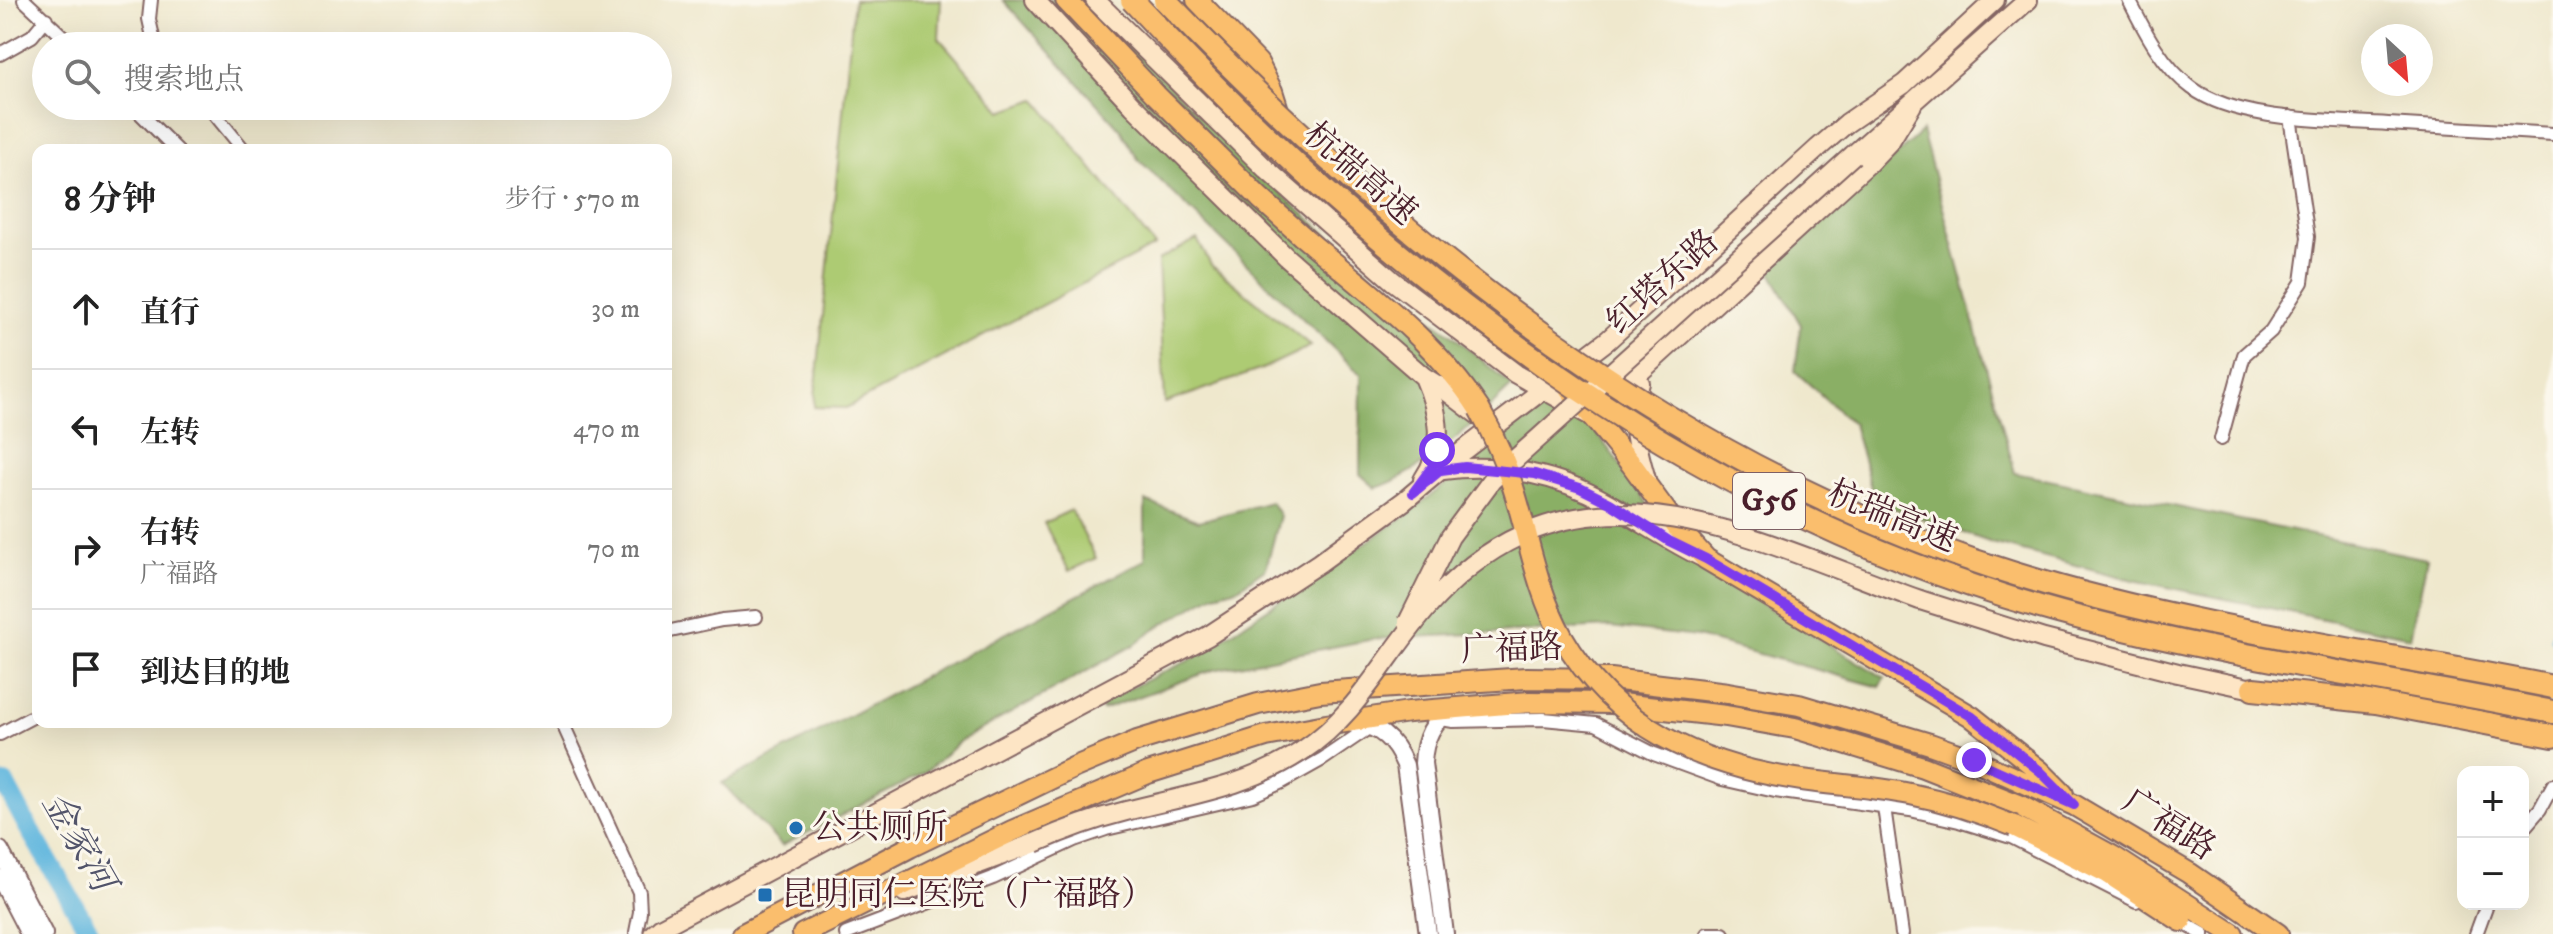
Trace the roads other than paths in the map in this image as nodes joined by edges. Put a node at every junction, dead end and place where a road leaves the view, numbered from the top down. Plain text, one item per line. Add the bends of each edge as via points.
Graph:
1 (24, 0) edge
2 (151, 0) edge
3 (1035, 0) edge
4 (1066, 0) edge
5 (1095, 0) edge
6 (1132, 0) edge
7 (1145, 0) edge
8 (1165, 0) edge
9 (1197, 0) edge
10 (1995, 0) edge
11 (2028, 0) edge
12 (2129, 0) edge
13 (46, 19) junction
14 (35, 32) edge
15 (59, 32) edge
16 (153, 32) edge
17 (32, 36) edge
18 (0, 54) edge
19 (1912, 105) junction
20 (2290, 117) junction
21 (151, 120) edge
22 (219, 120) edge
23 (2553, 134) edge
24 (172, 144) edge
25 (239, 144) edge
26 (1290, 148) junction
27 (1266, 169) junction
28 (1287, 258) junction
29 (1653, 359) junction
30 (1560, 376) junction
31 (1424, 377) junction
32 (1543, 389) junction
33 (1592, 417) junction
34 (1495, 427) junction
35 (2221, 439) dead end
36 (1441, 470) junction
37 (1647, 486) junction
38 (1413, 493) junction
39 (1706, 559) junction
40 (756, 617) dead end
41 (672, 631) edge
42 (1393, 653) junction
43 (2553, 687) edge
44 (2253, 689) joint
45 (1409, 712) junction
46 (2553, 712) edge
47 (1445, 713) junction
48 (32, 717) edge
49 (1338, 723) junction
50 (1369, 727) junction
51 (565, 728) edge
52 (0, 734) edge
53 (2553, 736) edge
54 (2553, 785) edge
55 (2074, 805) junction
56 (1884, 807) junction
57 (2529, 822) edge
58 (0, 850) edge
59 (0, 878) edge
60 (1442, 909) junction
61 (2485, 910) edge
62 (1425, 911) junction
63 (2181, 921) junction
64 (842, 925) edge
65 (29, 934) edge
66 (44, 934) edge
67 (637, 934) edge
68 (653, 934) edge
69 (743, 934) edge
70 (803, 934) edge
71 (825, 934) edge
72 (1428, 934) edge
73 (1445, 934) edge
74 (1707, 934) edge
75 (1723, 934) edge
76 (1902, 934) edge
77 (2203, 934) edge
78 (2233, 934) edge
79 (2278, 934) edge
80 (2476, 934) edge

1 - 13 street
2 - 16 street
3 - 28 main road
4 - 63 main road, bridge via 1261,199 1375,298 1459,381 1479,409 1507,470 1553,618 1590,677 1626,713 1674,743 1740,768 1907,793 2014,826 2106,872
5 - 27 main road
6 - 46 highway, 杭瑞高速 / G56, bridge via 1294,162 1470,311 1622,419 1766,500 1912,564 2084,619
7 - 26 main road
8 - 43 highway, 杭瑞高速 / G56, bridge via 1320,152 1497,302 1635,398 1778,478 1920,541 2090,595
9 - 26 main road via 1265,74
10 - 30 main road, 红塔东路 via 1904,84 1847,123 1608,340
11 - 19 main road, 红塔东路
12 - 20 street via 2167,65 2193,89 2242,110
13 - 14 street
13 - 15 street
17 - 18 street
19 - 29 main road via 1869,163
19 - 42 main road, 红塔东路, bridge via 1492,480 1450,537
20 - 23 street
20 - 35 street via 2308,237 2302,282 2271,331 2244,355
21 - 24 street
22 - 25 street
26 - 30 main road
27 - 28 main road
27 - 32 main road via 1393,281
28 - 31 main road
29 - 33 main road
29 - 37 main road via 1640,384 1633,422
30 - 32 main road, 红塔东路
30 - 33 main road
31 - 34 main road
31 - 38 main road via 1434,400 1438,438 1432,467
32 - 33 main road
32 - 34 main road, 红塔东路
33 - 37 main road
34 - 36 main road, 红塔东路
36 - 38 main road, 红塔东路
36 - 39 main road via 1486,468 1556,479 1610,503
37 - 39 main road
38 - 68 main road, 红塔东路 via 1208,636
39 - 55 main road via 1971,716
40 - 41 street
42 - 44 main road, bridge via 1436,598 1482,559 1564,521 1654,515 1773,544 1920,600 2053,641
42 - 64 main road, bridge via 1334,727 1275,767 1218,790 1099,818
44 - 53 highway via 2376,702
45 - 47 main road, 广福路
45 - 49 main road, 广福路
45 - 50 street
47 - 56 street via 1453,721 1596,724 1654,754 1722,779
47 - 60 street via 1429,735 1423,763
47 - 78 main road, 广福路 via 1530,702 1612,703 1795,728 1923,767 2019,805 2112,856
48 - 52 street
49 - 50 street
49 - 64 main road, 广福路 via 1266,736 1148,773 1012,831
50 - 62 street via 1393,742 1405,765
50 - 64 street via 1323,759 1253,795 1106,829 993,878
51 - 67 street via 639,892
54 - 57 street
55 - 69 main road, 广福路 via 1930,744 1799,705 1728,693 1611,679 1526,678 1320,692 1258,704 1137,741 1075,767
55 - 79 main road, 广福路
56 - 63 street via 2011,837
56 - 76 street
58 - 66 street
59 - 65 street
60 - 62 street
60 - 73 street
61 - 80 street
62 - 72 street
63 - 77 street
64 - 70 main road, 广福路
64 - 71 main road
74 - 75 street

